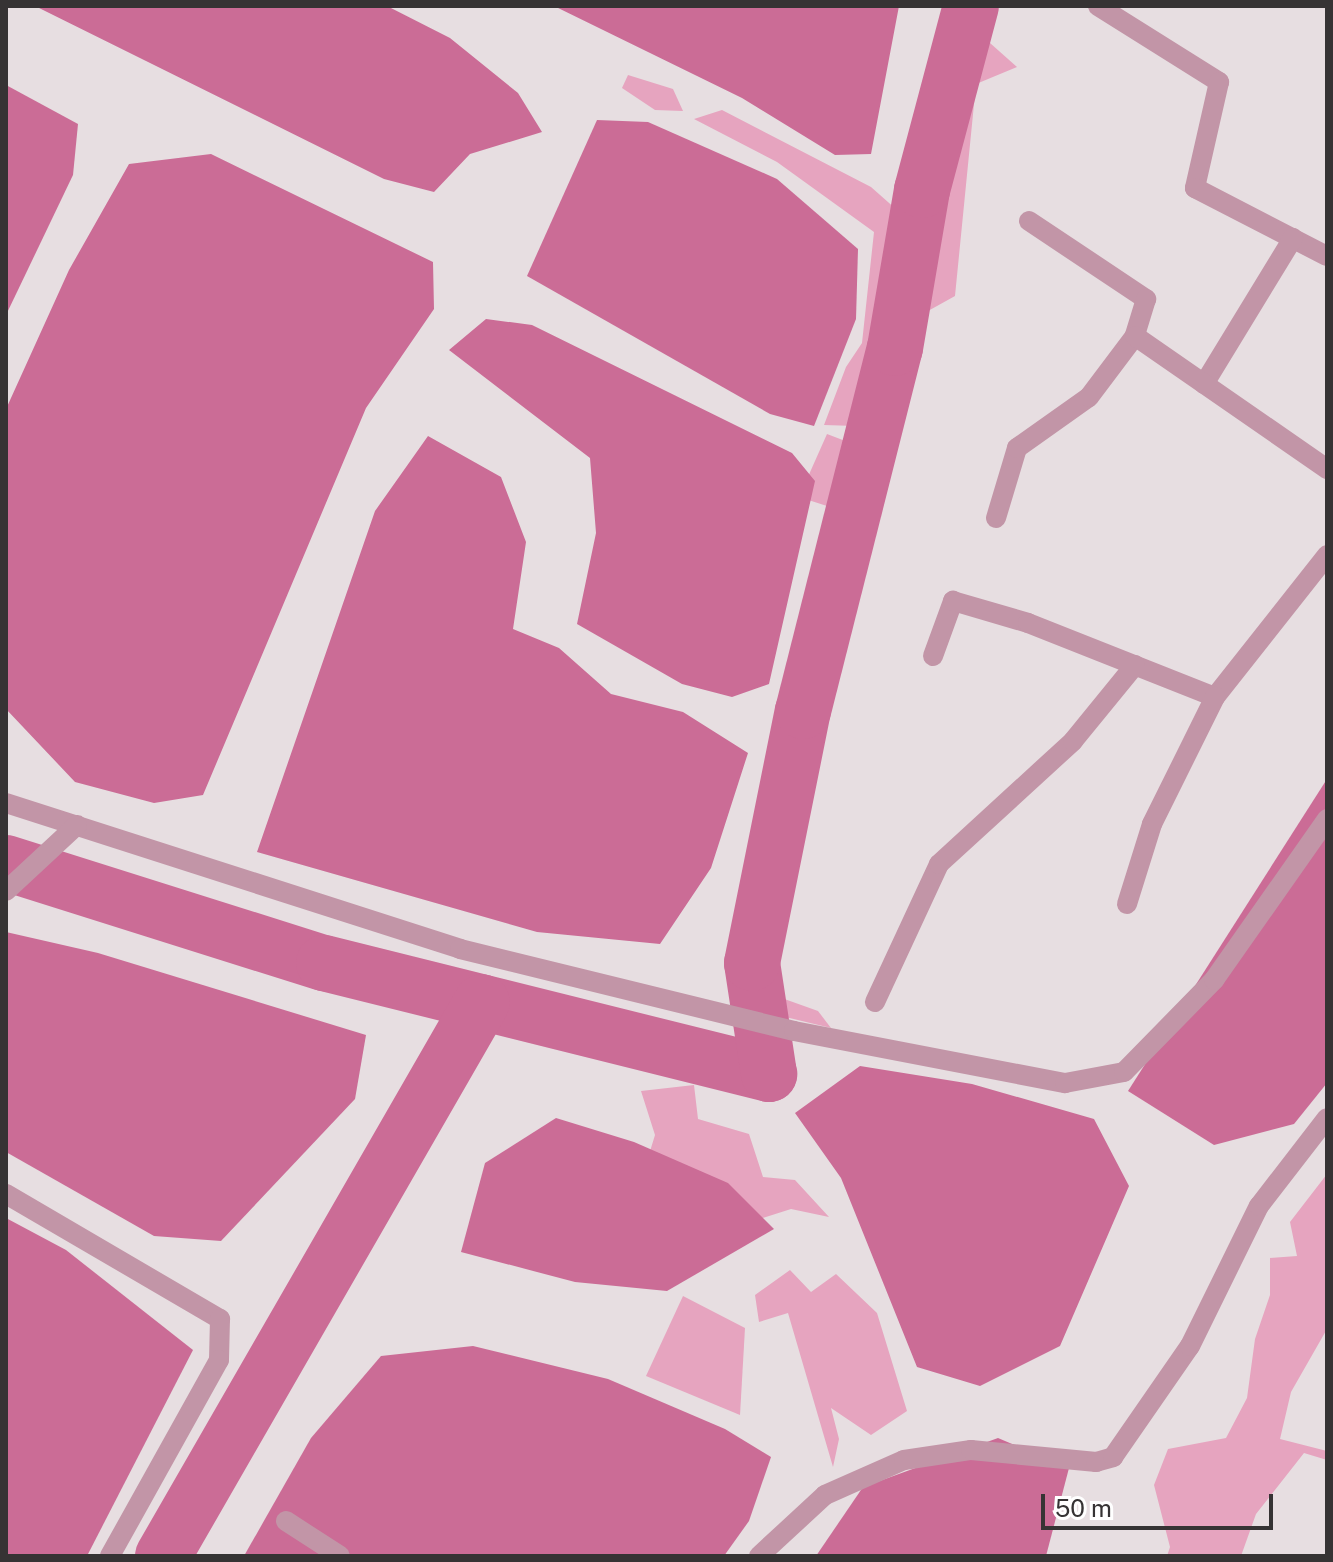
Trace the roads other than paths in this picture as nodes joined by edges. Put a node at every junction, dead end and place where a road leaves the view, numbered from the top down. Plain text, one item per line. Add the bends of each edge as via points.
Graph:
1 (1098, 6) edge
2 (1029, 221) dead end
3 (1293, 238) junction
4 (1327, 256) edge
5 (1135, 336) junction
6 (1204, 384) junction
7 (1327, 469) edge
8 (996, 518) dead end
9 (1327, 555) edge
10 (933, 656) dead end
11 (1135, 665) junction
12 (1215, 697) junction
13 (6, 803) edge
14 (1327, 819) edge
15 (77, 825) junction
16 (6, 891) edge
17 (1127, 904) dead end
18 (875, 1002) dead end
19 (1327, 1118) edge
20 (6, 1194) edge
21 (286, 1521) dead end
22 (110, 1556) edge
23 (340, 1556) edge
24 (759, 1556) edge

1 - 3 street via 1219,82 1195,188
2 - 5 street via 1146,299
3 - 4 street
3 - 6 street
5 - 6 street
5 - 8 street via 1089,397 1017,448
6 - 7 street
9 - 12 street
10 - 11 street via 953,601
11 - 12 street
11 - 18 street via 1073,741 939,864
12 - 17 street via 1152,824
13 - 15 street
14 - 15 street via 1214,980 1124,1072 1065,1083 794,1031 460,949
15 - 16 street
19 - 24 street via 1259,1206 1190,1346 1113,1457 1096,1462 971,1450 904,1460 825,1495
20 - 22 street via 220,1319 219,1360
21 - 23 street

